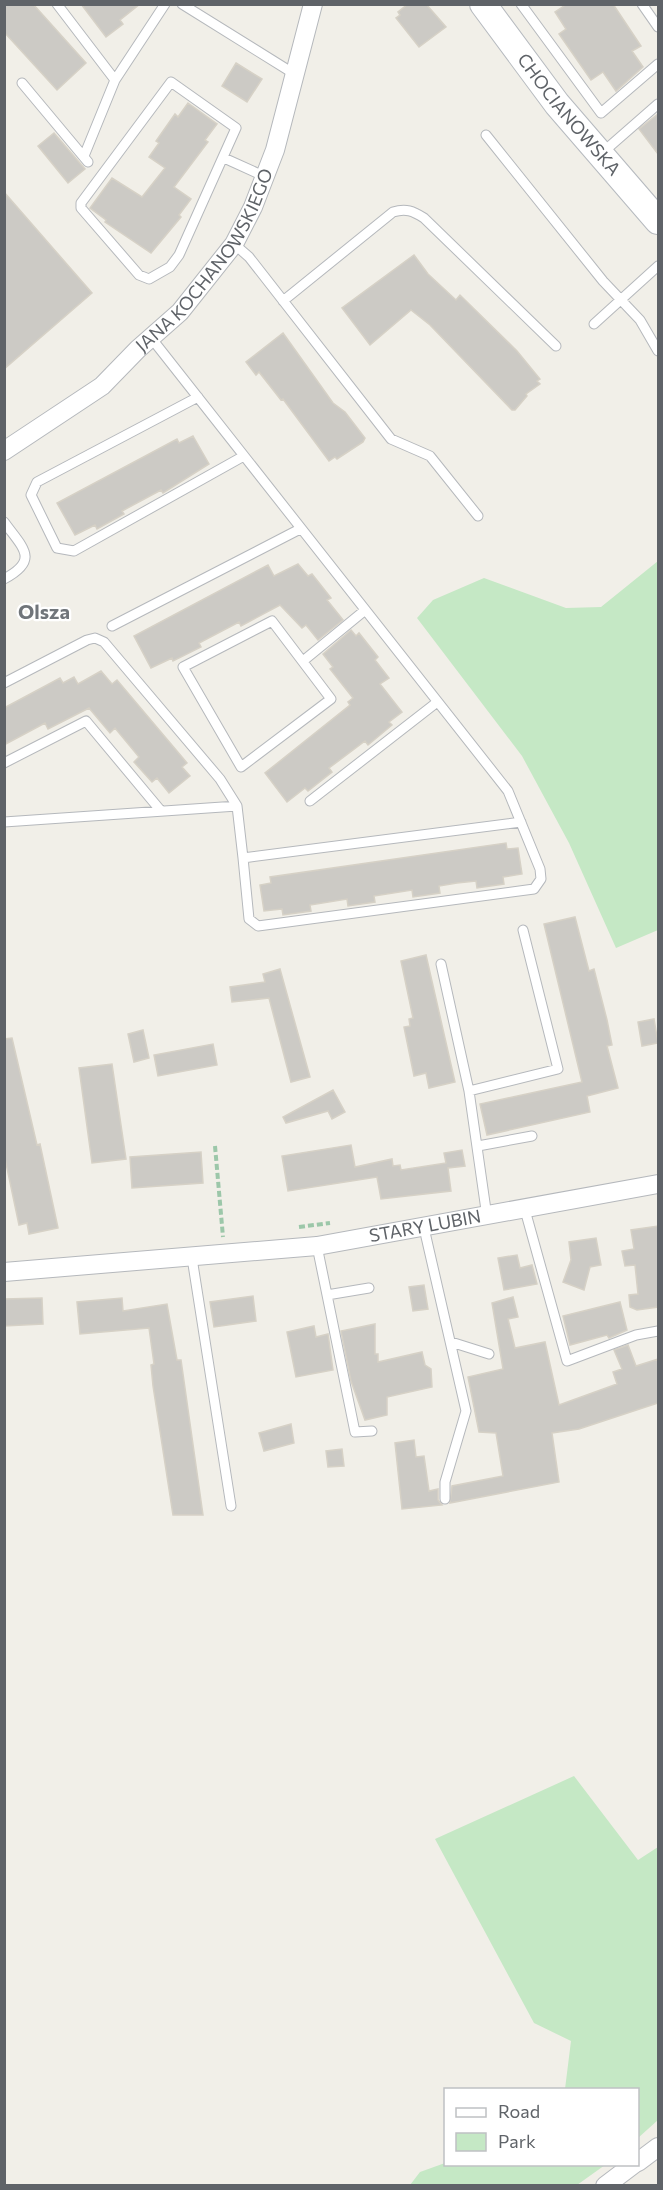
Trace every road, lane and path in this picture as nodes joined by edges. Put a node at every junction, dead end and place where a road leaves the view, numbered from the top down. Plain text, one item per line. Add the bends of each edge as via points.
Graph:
1 (57, 4) edge
2 (165, 4) edge
3 (182, 4) edge
4 (314, 4) edge
5 (483, 4) edge
6 (642, 4) edge
7 (522, 5) edge
8 (658, 27) edge
9 (658, 64) edge
10 (296, 75) junction
11 (115, 80) junction
12 (22, 84) dead end
13 (658, 104) edge
14 (486, 135) dead end
15 (601, 154) junction
16 (224, 158) junction
17 (266, 177) junction
18 (658, 221) edge
19 (234, 244) junction
20 (658, 266) edge
21 (621, 300) junction
22 (283, 301) junction
23 (594, 324) dead end
24 (152, 339) junction
25 (556, 346) dead end
26 (658, 351) edge
27 (198, 397) junction
28 (4, 452) edge
29 (242, 457) junction
30 (478, 516) dead end
31 (4, 522) edge
32 (300, 529) junction
33 (4, 579) edge
34 (364, 611) junction
35 (112, 626) dead end
36 (303, 661) junction
37 (4, 682) edge
38 (436, 703) junction
39 (4, 763) edge
40 (310, 801) dead end
41 (237, 806) junction
42 (161, 811) junction
43 (4, 822) edge
44 (521, 822) junction
45 (243, 858) junction
46 (523, 930) dead end
47 (441, 964) dead end
48 (470, 1091) junction
49 (532, 1136) dead end
50 (215, 1146) dead end
51 (478, 1146) junction
52 (658, 1184) edge
53 (525, 1210) junction
54 (487, 1217) junction
55 (339, 1222) dead end
56 (295, 1227) dead end
57 (424, 1228) junction
58 (223, 1235) junction
59 (231, 1235) dead end
60 (212, 1236) dead end
61 (317, 1246) junction
62 (224, 1255) junction
63 (192, 1257) junction
64 (4, 1272) edge
65 (369, 1288) dead end
66 (327, 1295) junction
67 (658, 1331) edge
68 (451, 1342) junction
69 (489, 1354) dead end
70 (372, 1431) dead end
71 (445, 1499) dead end
72 (231, 1506) dead end
73 (658, 2147) edge
74 (639, 2161) edge
75 (632, 2166) edge
76 (605, 2186) edge

1 - 11 lane
2 - 11 lane
3 - 10 lane
4 - 10 street, JANA KOCHANOWSKIEGO
5 - 15 street, CHOCIANOWSKA via 557,104
6 - 8 lane
7 - 9 lane via 602,112
10 - 17 street, JANA KOCHANOWSKIEGO
11 - 12 lane via 86,159
13 - 15 lane
14 - 21 lane
15 - 18 street, CHOCIANOWSKA
16 - 16 lane via 234,125 171,82 82,199 81,208 139,275 149,279 170,267 179,255
16 - 17 lane
17 - 19 street, JANA KOCHANOWSKIEGO
19 - 22 lane
19 - 24 street, JANA KOCHANOWSKIEGO via 196,295
20 - 21 lane
21 - 23 lane
21 - 26 lane via 640,320
22 - 25 lane via 403,209 424,218
22 - 30 lane via 391,439 430,456
24 - 27 lane
24 - 28 street, JANA KOCHANOWSKIEGO via 90,396
27 - 29 lane
27 - 29 lane via 37,482 31,495 57,548 74,551
29 - 32 lane
31 - 33 lane via 26,552 26,563 19,572
32 - 34 lane
32 - 35 lane
34 - 36 lane
34 - 38 lane
36 - 36 lane via 272,621 183,667 241,767 331,699
37 - 41 lane via 87,639 104,642 220,779
38 - 40 lane
38 - 44 lane via 508,791
39 - 42 lane via 86,721
41 - 42 lane
41 - 45 lane
42 - 43 lane
44 - 45 lane
44 - 45 lane via 540,869 541,879 534,889 258,927 249,919
46 - 48 lane via 558,1069
47 - 48 lane
48 - 51 lane
49 - 51 lane
50 - 58 path
51 - 54 lane
52 - 53 street, STARY LUBIN
53 - 54 street, STARY LUBIN
53 - 67 lane via 567,1361 636,1335
54 - 57 street, STARY LUBIN
55 - 56 path
57 - 61 street, STARY LUBIN
57 - 68 lane
58 - 59 path
58 - 60 path
58 - 62 path
61 - 62 street, STARY LUBIN
61 - 66 lane
62 - 63 street, STARY LUBIN
63 - 64 street, STARY LUBIN
63 - 72 lane
65 - 66 lane
66 - 70 lane via 356,1432
68 - 69 lane
68 - 71 lane via 466,1411 445,1482
73 - 74 street
75 - 76 street

